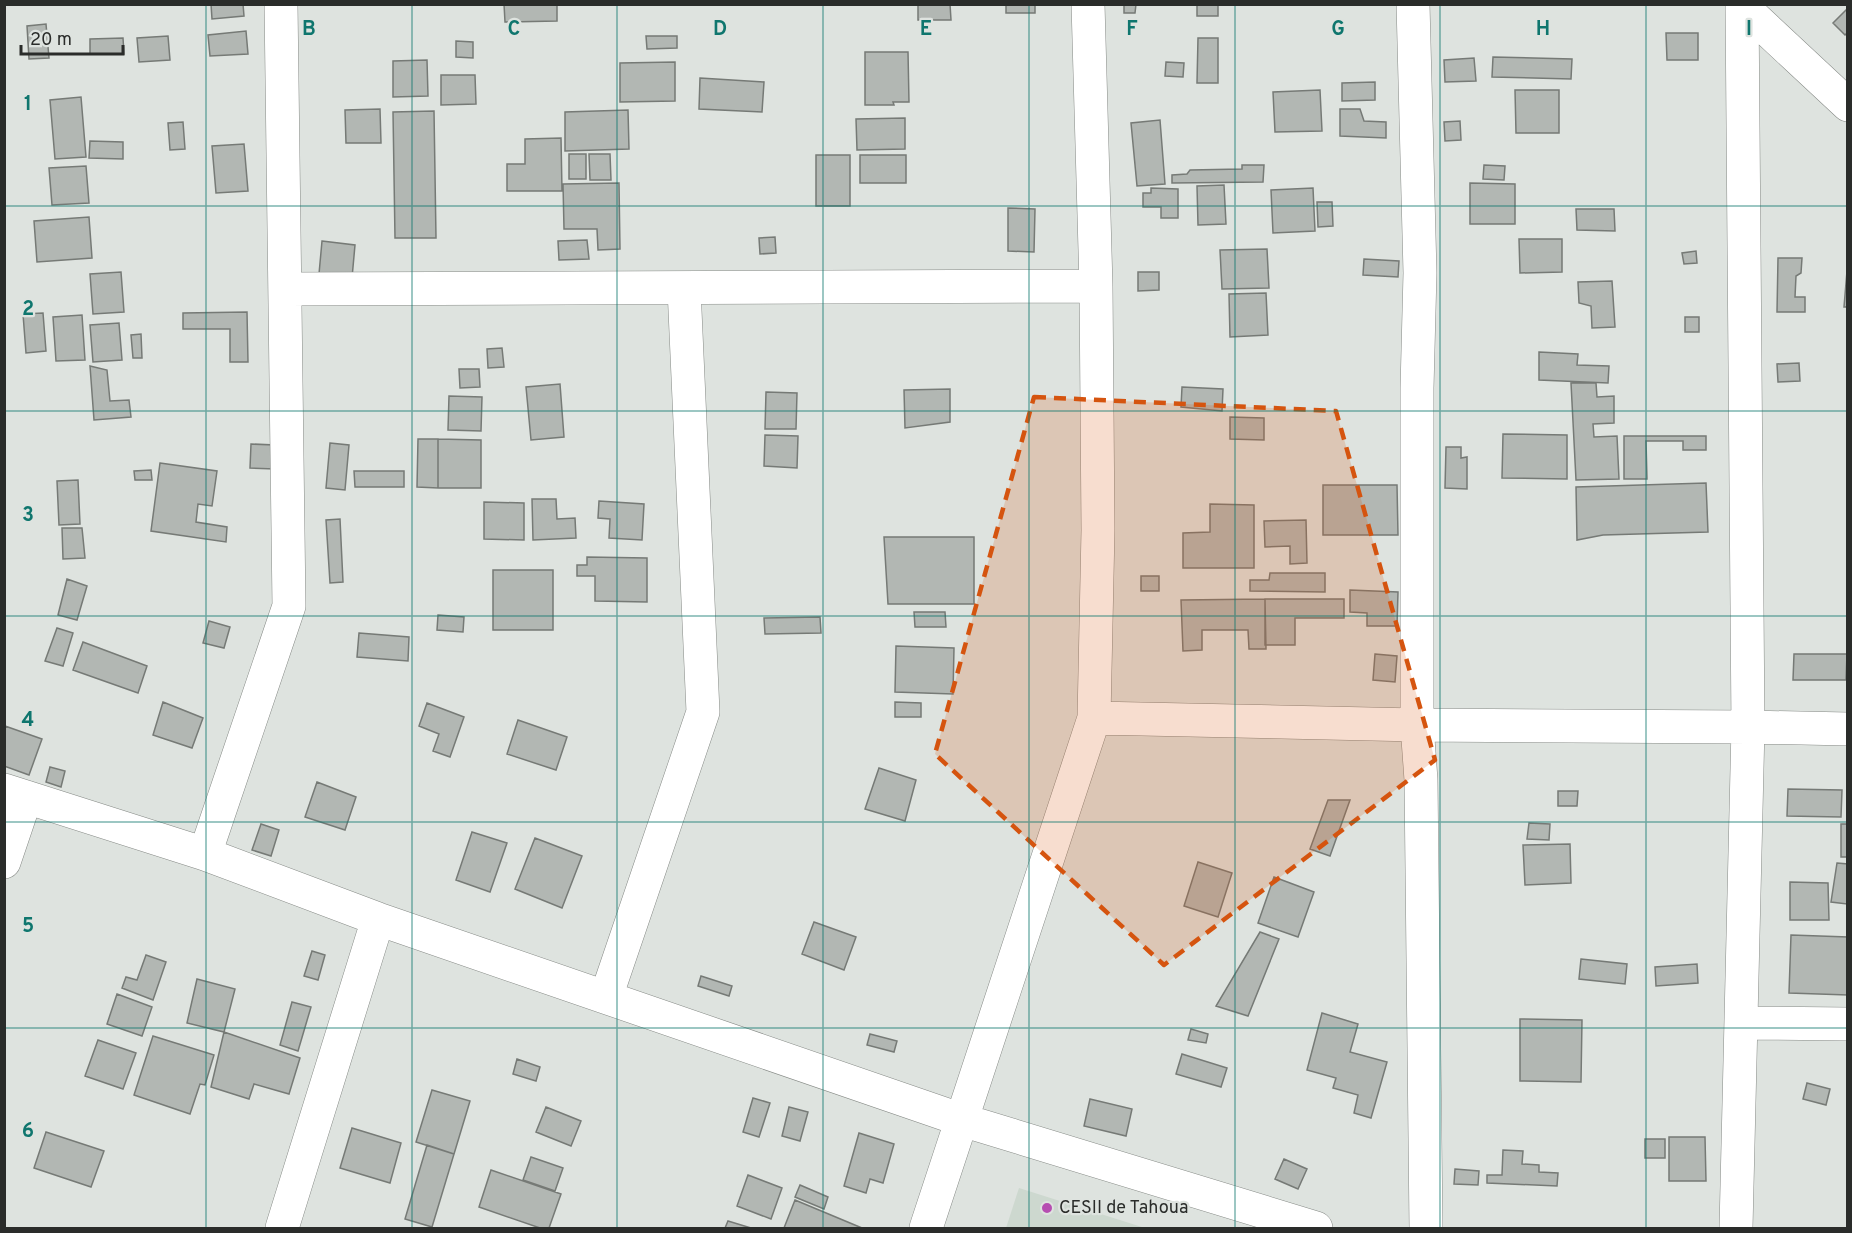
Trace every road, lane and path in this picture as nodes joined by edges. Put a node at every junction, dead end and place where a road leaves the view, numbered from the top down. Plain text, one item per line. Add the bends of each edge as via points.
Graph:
1 (281, 4) edge
2 (1088, 4) edge
3 (1413, 4) edge
4 (1743, 6) edge
5 (1848, 105) edge
6 (1096, 286) junction
7 (684, 288) junction
8 (285, 289) junction
9 (1094, 718) junction
10 (1417, 726) junction
11 (1748, 727) junction
12 (1848, 729) edge
13 (15, 793) edge
14 (205, 854) junction
15 (4, 862) edge
16 (378, 919) junction
17 (606, 997) junction
18 (1741, 1023) junction
19 (1848, 1024) edge
20 (962, 1120) junction
21 (282, 1228) edge
22 (926, 1228) edge
23 (1316, 1228) edge
24 (1426, 1228) edge
25 (1736, 1228) edge

1 - 8 street
2 - 6 street
3 - 10 street via 1420,273
4 - 5 street
4 - 11 street
6 - 7 street
6 - 9 street via 1098,530
7 - 8 street
7 - 17 street via 703,712
8 - 14 street via 289,606
9 - 10 street
9 - 20 street
10 - 11 street
10 - 24 street via 1421,780
11 - 12 street
11 - 18 street
13 - 14 street
13 - 15 street
14 - 16 street
16 - 17 street
16 - 21 street
17 - 20 street
18 - 19 street
18 - 25 street
20 - 22 street
20 - 23 street

